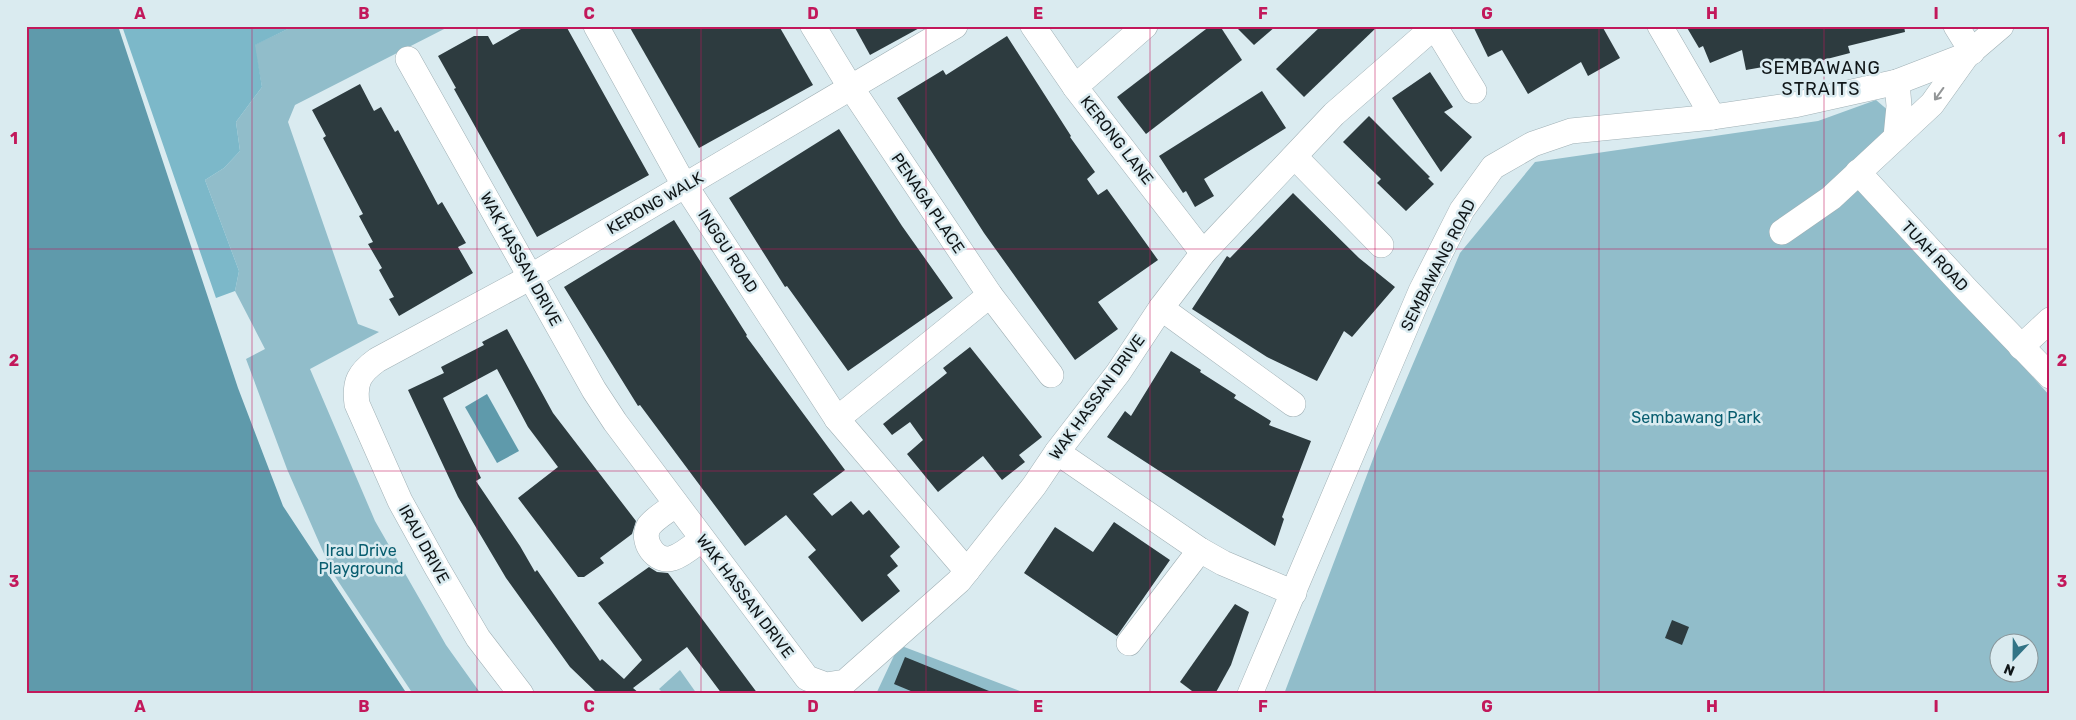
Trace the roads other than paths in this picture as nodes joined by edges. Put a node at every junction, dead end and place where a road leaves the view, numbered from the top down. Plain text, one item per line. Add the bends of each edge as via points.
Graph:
1 (596, 26) edge
2 (813, 26) edge
3 (955, 26) edge
4 (1032, 26) edge
5 (1145, 26) edge
6 (1435, 26) edge
7 (1660, 26) edge
8 (1956, 26) edge
9 (2001, 26) edge
10 (1970, 54) junction
11 (408, 60) dead end
12 (1897, 82) junction
13 (1075, 87) junction
14 (851, 88) junction
15 (1474, 91) dead end
16 (1713, 116) junction
17 (1896, 137) junction
18 (1295, 157) junction
19 (1858, 172) junction
20 (685, 185) junction
21 (1782, 232) dead end
22 (1381, 245) dead end
23 (1203, 253) junction
24 (531, 276) junction
25 (990, 295) junction
26 (1161, 308) junction
27 (2050, 320) edge
28 (2021, 347) junction
29 (1051, 375) dead end
30 (2050, 376) edge
31 (357, 380) joint
32 (1293, 404) dead end
33 (837, 419) junction
34 (1057, 452) junction
35 (676, 504) junction
36 (702, 539) junction
37 (1200, 550) junction
38 (967, 571) junction
39 (1294, 593) junction
40 (1129, 643) dead end
41 (521, 694) edge
42 (1250, 694) edge

1 - 20 street, INGGU ROAD
2 - 14 street, PENAGA PLACE
3 - 14 street, KERONG WALK
4 - 13 street, KERONG LANE
5 - 13 street
6 - 15 street, WAK HASSAN DRIVE
6 - 18 street, WAK HASSAN DRIVE via 1334,114
7 - 16 street
8 - 10 street
9 - 10 street, SEMBAWANG ROAD
10 - 12 street, SEMBAWANG ROAD
10 -> 17 street via 1932,104
11 - 24 street, WAK HASSAN DRIVE
12 - 16 street, SEMBAWANG ROAD via 1794,105
12 - 17 street
13 - 23 street, KERONG LANE
14 - 20 street, KERONG WALK
14 - 25 street, PENAGA PLACE
16 - 39 street, SEMBAWANG ROAD via 1572,131 1533,144 1493,167 1462,210 1421,291
17 - 19 street
18 - 22 street
18 - 23 street, WAK HASSAN DRIVE
19 - 21 street via 1831,198
19 - 28 street, TUAH ROAD
20 - 24 street, KERONG WALK
20 - 33 street, INGGU ROAD
23 - 26 street, WAK HASSAN DRIVE
24 - 31 street, KERONG WALK via 377,360
24 - 35 street, WAK HASSAN DRIVE via 594,390
25 - 29 street, PENAGA PLACE
25 - 33 street
26 - 32 street
26 - 34 street, WAK HASSAN DRIVE via 1118,373
27 - 28 street
28 - 30 street, TUAH ROAD
31 - 41 street, IRAU DRIVE via 357,404 400,501 478,638
33 - 38 street, INGGU ROAD
34 - 37 street
34 - 38 street, WAK HASSAN DRIVE
35 - 36 street, WAK HASSAN DRIVE
35 - 36 street via 648,528 646,537 651,548 660,558 674,558
36 - 38 street, WAK HASSAN DRIVE via 806,678 826,686 845,682
37 - 39 street via 1222,563
37 - 40 street
39 - 42 street, SEMBAWANG ROAD

